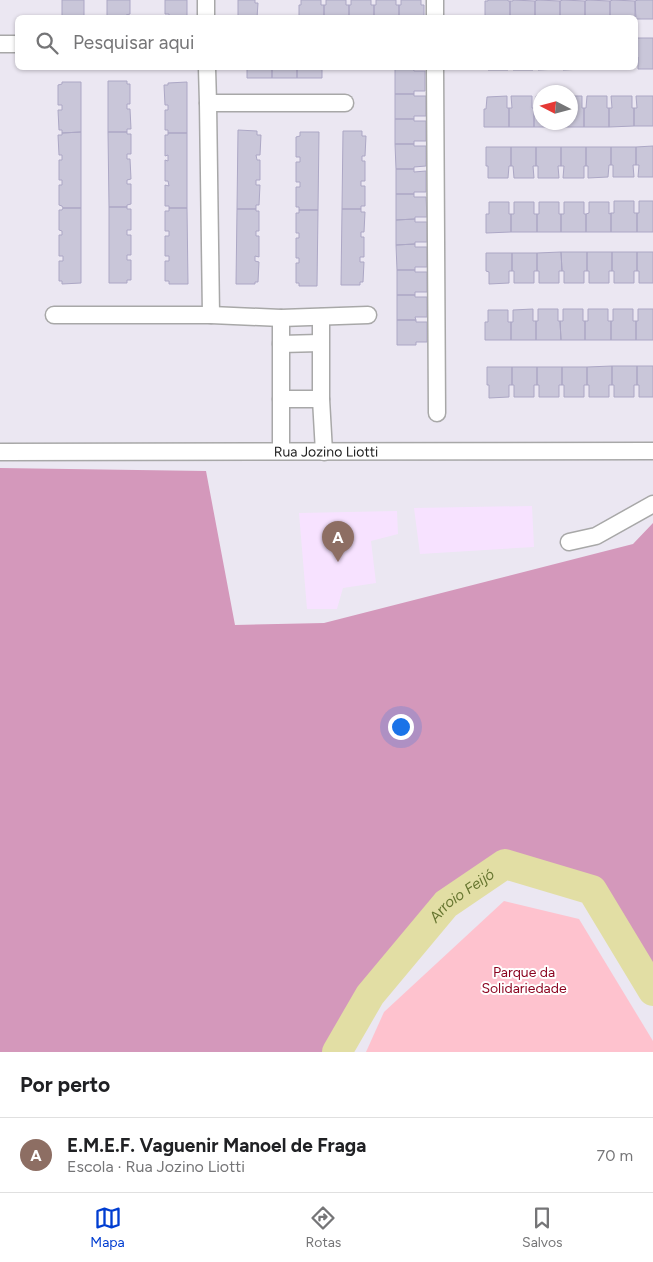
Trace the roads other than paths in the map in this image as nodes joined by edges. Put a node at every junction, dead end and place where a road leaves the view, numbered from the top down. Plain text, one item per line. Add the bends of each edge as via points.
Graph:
1 (206, 0) edge
2 (435, 0) edge
3 (206, 15) edge
4 (435, 15) edge
5 (1, 44) edge
6 (15, 44) edge
7 (207, 70) edge
8 (435, 70) edge
9 (208, 103) junction
10 (345, 103) dead end
11 (54, 314) dead end
12 (211, 315) junction
13 (368, 315) dead end
14 (321, 317) junction
15 (281, 318) junction
16 (320, 343) junction
17 (281, 344) junction
18 (281, 399) junction
19 (321, 399) junction
20 (437, 413) dead end
21 (282, 451) junction
22 (0, 452) edge
23 (324, 452) junction
24 (653, 452) edge
25 (653, 504) edge
26 (568, 542) dead end

1 - 3 street
2 - 4 street
5 - 6 street
7 - 9 street
8 - 20 street
9 - 10 street
9 - 12 street
11 - 12 street
12 - 15 street
13 - 14 street
14 - 15 street
14 - 16 street
15 - 17 street
16 - 17 street
16 - 19 street
17 - 18 street
18 - 19 street
18 - 21 street
19 - 23 street
21 - 22 street, Rua Jozino Liotti
21 - 23 street, Rua Jozino Liotti
23 - 24 street, Rua Jozino Liotti
25 - 26 street via 596,536

